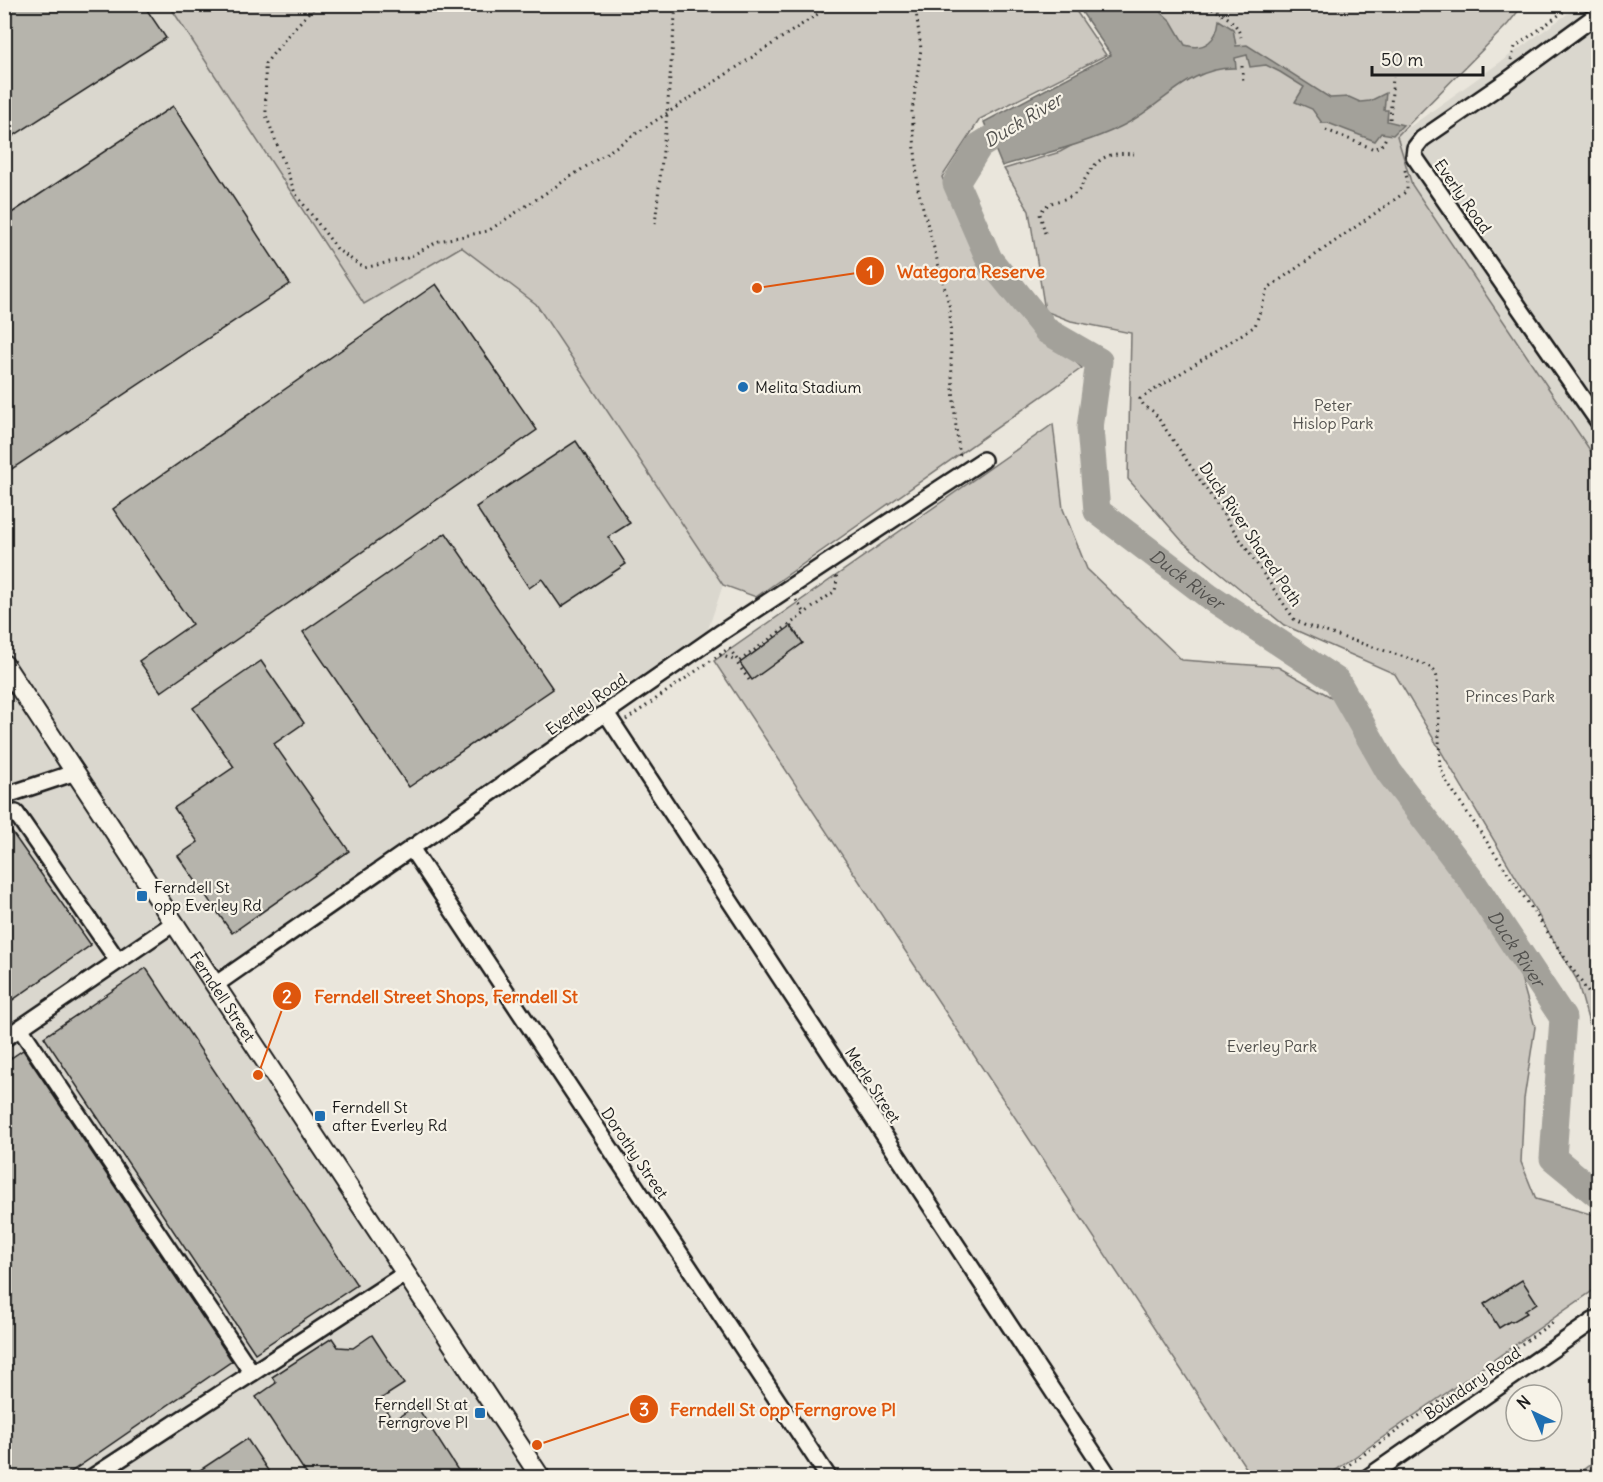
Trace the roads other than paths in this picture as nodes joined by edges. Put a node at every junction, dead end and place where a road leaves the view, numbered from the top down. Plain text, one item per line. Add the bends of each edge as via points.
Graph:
1 (1599, 14) edge
2 (1599, 421) edge
3 (983, 460) dead end
4 (4, 664) edge
5 (606, 713) junction
6 (76, 772) junction
7 (4, 796) edge
8 (16, 813) dead end
9 (411, 848) junction
10 (174, 923) junction
11 (118, 961) junction
12 (214, 985) junction
13 (20, 1028) junction
14 (4, 1039) edge
15 (406, 1273) junction
16 (1599, 1318) edge
17 (252, 1373) junction
18 (91, 1478) edge
19 (542, 1478) edge
20 (829, 1478) edge
21 (1110, 1478) edge
22 (1367, 1478) edge

1 - 2 street, Everly Road via 1414,148 1414,156
3 - 5 street, Everley Road
4 - 6 main road, Ferndell Street
5 - 9 street, Everley Road
5 - 21 street, Merle Street
6 - 7 street
6 - 10 main road, Ferndell Street
8 - 11 street
9 - 12 street, Everley Road
9 - 20 street, Dorothy Street
10 - 11 street
10 - 12 main road, Ferndell Street
11 - 13 street
12 - 15 main road, Ferndell Street
13 - 14 street
13 - 17 street
15 - 17 street
15 - 19 main road, Ferndell Street
16 - 22 street, Boundary Road
17 - 18 street

